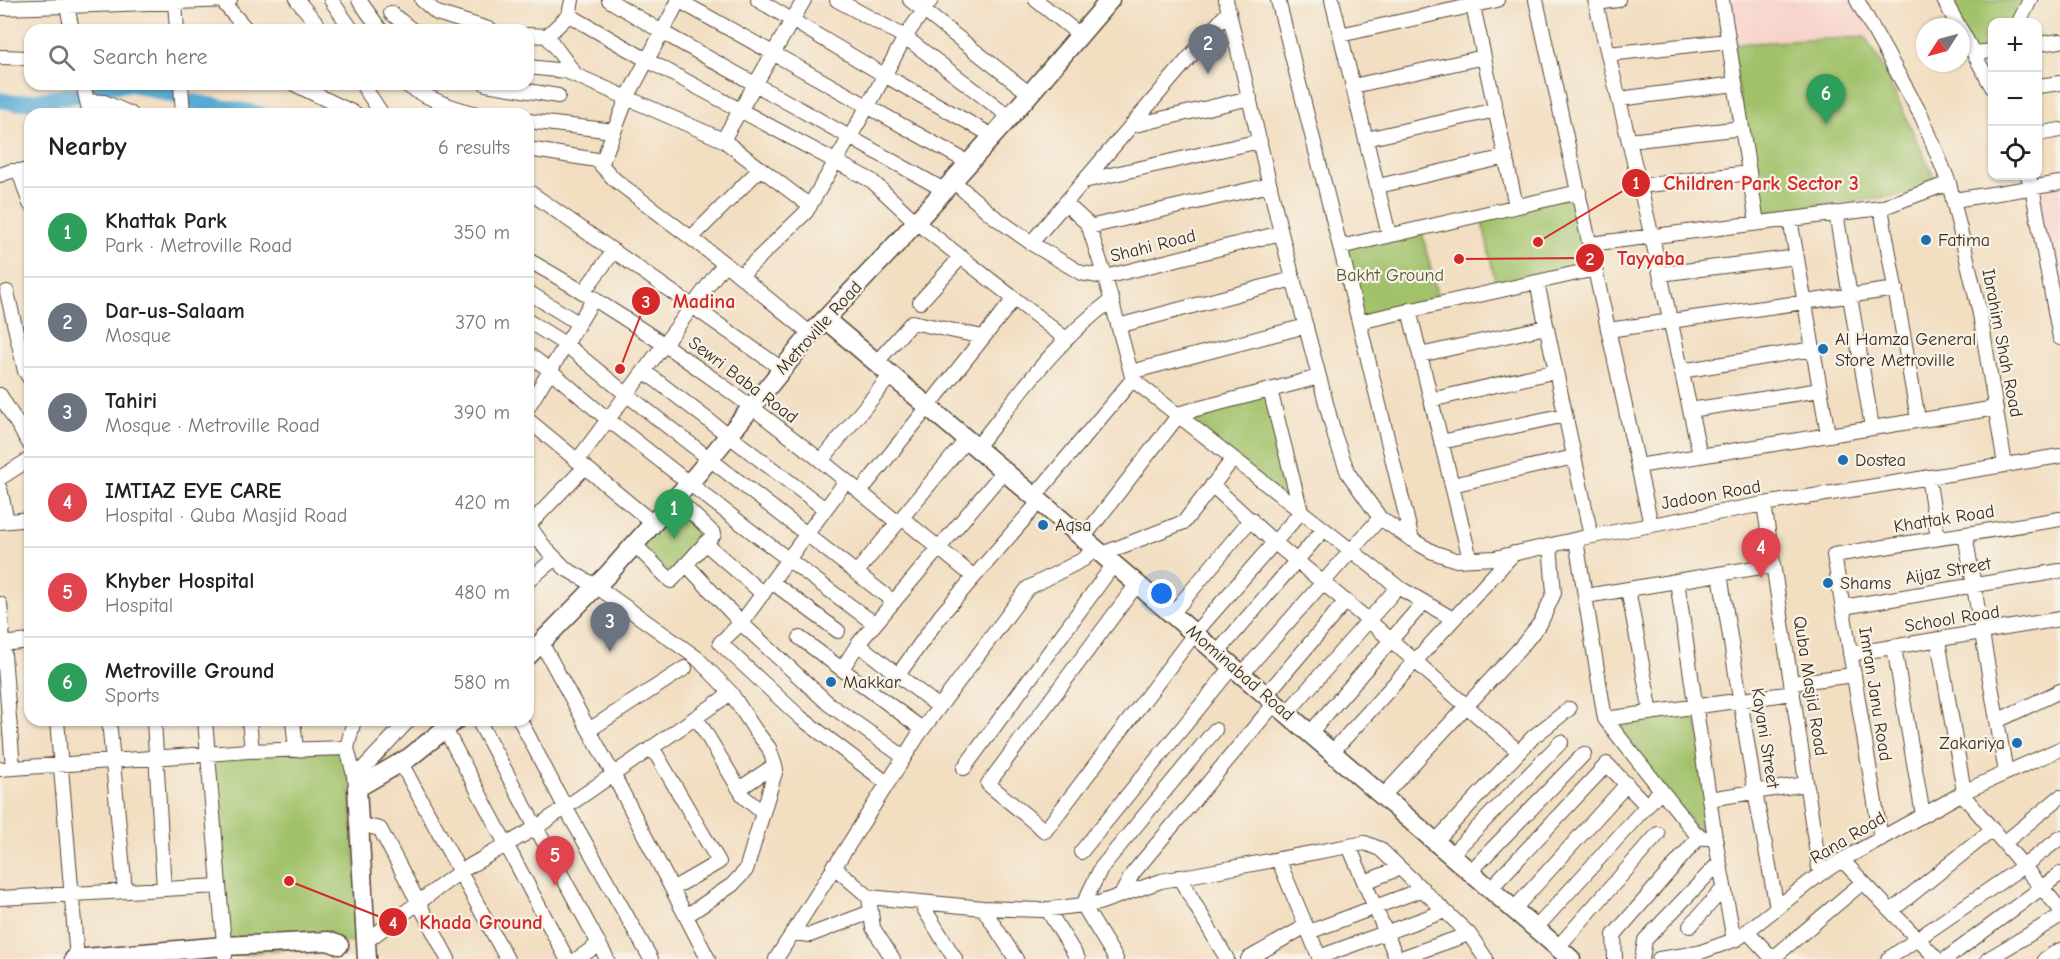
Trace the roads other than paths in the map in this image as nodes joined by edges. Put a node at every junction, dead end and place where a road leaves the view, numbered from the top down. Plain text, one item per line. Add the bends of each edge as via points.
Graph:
1 (297, 0) edge
2 (330, 0) edge
3 (360, 0) edge
4 (422, 0) edge
5 (572, 0) edge
6 (609, 0) edge
7 (678, 0) edge
8 (758, 0) edge
9 (804, 0) edge
10 (837, 0) edge
11 (910, 0) edge
12 (1036, 0) edge
13 (1110, 0) edge
14 (1278, 0) edge
15 (1332, 0) edge
16 (1497, 0) edge
17 (1536, 0) edge
18 (1618, 0) edge
19 (1722, 0) edge
20 (1857, 0) edge
21 (1944, 0) edge
22 (2030, 0) edge
23 (226, 1) edge
24 (1595, 1) edge
25 (82, 3) edge
26 (175, 3) junction
27 (927, 5) edge
28 (1227, 5) edge
29 (67, 6) junction
30 (1473, 6) junction
31 (0, 8) edge
32 (392, 13) dead end
33 (569, 15) junction
34 (452, 17) junction
35 (1954, 18) edge
36 (2021, 18) edge
37 (792, 20) junction
38 (71, 24) edge
39 (177, 24) edge
40 (243, 24) edge
41 (317, 24) edge
42 (348, 24) edge
43 (376, 24) edge
44 (405, 24) edge
45 (449, 24) edge
46 (473, 24) edge
47 (662, 32) junction
48 (534, 35) edge
49 (1080, 35) junction
50 (1340, 35) junction
51 (547, 36) junction
52 (905, 37) junction
53 (1728, 41) junction
54 (2060, 41) edge
55 (2042, 43) edge
56 (1970, 46) edge
57 (1988, 51) edge
58 (773, 53) junction
59 (1974, 53) junction
60 (1608, 54) junction
61 (0, 57) edge
62 (24, 57) edge
63 (1484, 57) junction
64 (647, 60) junction
65 (534, 67) edge
66 (575, 74) junction
67 (884, 75) junction
68 (1988, 79) edge
69 (2060, 83) edge
70 (755, 84) junction
71 (1735, 84) junction
72 (2042, 85) edge
73 (1353, 86) junction
74 (84, 90) edge
75 (181, 90) edge
76 (306, 90) edge
77 (370, 90) edge
78 (423, 90) edge
79 (510, 90) edge
80 (1030, 94) junction
81 (558, 96) dead end
82 (627, 98) junction
83 (1250, 98) junction
84 (1619, 99) junction
85 (868, 106) junction
86 (88, 107) edge
87 (118, 108) edge
88 (183, 108) edge
89 (344, 108) edge
90 (379, 108) edge
91 (449, 108) edge
92 (741, 110) junction
93 (1496, 110) junction
94 (1010, 117) junction
95 (534, 122) edge
96 (1131, 126) junction
97 (1742, 128) junction
98 (2060, 130) edge
99 (614, 131) junction
100 (2042, 133) edge
101 (993, 136) junction
102 (850, 137) junction
103 (1366, 139) junction
104 (723, 140) junction
105 (1260, 141) junction
106 (1629, 141) junction
107 (534, 150) edge
108 (1506, 157) junction
109 (603, 160) junction
110 (836, 161) junction
111 (969, 163) junction
112 (760, 169) junction
113 (24, 171) edge
114 (1749, 173) junction
115 (0, 175) edge
116 (1084, 181) junction
117 (2030, 181) edge
118 (1949, 183) junction
119 (2060, 183) edge
120 (1270, 185) junction
121 (949, 186) junction
122 (1378, 186) junction
123 (1640, 186) junction
124 (1579, 192) junction
125 (534, 195) edge
126 (1954, 200) junction
127 (1065, 203) junction
128 (810, 206) junction
129 (1516, 206) junction
130 (1881, 208) junction
131 (1836, 213) junction
132 (1790, 219) junction
133 (916, 222) junction
134 (1757, 223) junction
135 (1089, 227) junction
136 (1281, 233) junction
137 (1389, 235) junction
138 (1652, 237) junction
139 (691, 238) junction
140 (1031, 243) junction
141 (1590, 244) junction
142 (1340, 247) junction
143 (614, 251) junction
144 (1797, 256) junction
145 (961, 257) junction
146 (534, 263) edge
147 (724, 264) junction
148 (1595, 269) junction
149 (1660, 274) junction
150 (740, 276) junction
151 (1105, 277) junction
152 (1293, 279) junction
153 (1537, 282) junction
154 (1896, 289) junction
155 (7, 292) dead end
156 (589, 294) junction
157 (1849, 295) junction
158 (534, 296) edge
159 (1014, 299) junction
160 (1112, 300) junction
161 (1804, 301) junction
162 (920, 302) dead end
163 (692, 306) junction
164 (1409, 310) junction
165 (825, 319) junction
166 (1670, 321) junction
167 (1359, 322) junction
168 (578, 323) junction
169 (534, 325) edge
170 (1118, 326) junction
171 (1306, 326) junction
172 (1546, 327) junction
173 (1608, 330) junction
174 (811, 334) junction
175 (983, 337) junction
176 (2060, 338) edge
177 (1066, 339) junction
178 (565, 344) junction
179 (664, 344) junction
180 (1813, 349) junction
181 (1420, 355) junction
182 (534, 358) edge
183 (876, 363) junction
184 (24, 367) edge
185 (550, 369) junction
186 (782, 369) junction
187 (644, 371) junction
188 (1556, 371) junction
189 (1681, 371) junction
190 (891, 375) junction
191 (1132, 375) junction
192 (1319, 377) junction
193 (1270, 390) junction
194 (1820, 390) junction
195 (626, 394) junction
196 (0, 395) edge
197 (534, 397) edge
198 (1431, 400) junction
199 (928, 406) junction
200 (751, 408) junction
201 (1996, 408) junction
202 (1690, 410) junction
203 (1178, 415) junction
204 (1565, 415) junction
205 (608, 419) junction
206 (1918, 419) junction
207 (534, 425) edge
208 (1872, 427) junction
209 (1828, 434) junction
210 (24, 435) edge
211 (728, 435) junction
212 (1441, 442) junction
213 (971, 443) junction
214 (1700, 455) junction
215 (2060, 456) edge
216 (1574, 457) junction
217 (710, 458) junction
218 (1233, 459) junction
219 (821, 461) junction
220 (24, 463) edge
221 (581, 464) junction
222 (2005, 465) junction
223 (1638, 466) junction
224 (1004, 471) junction
225 (1928, 477) junction
226 (0, 478) edge
227 (846, 480) junction
228 (690, 482) junction
229 (1212, 485) junction
230 (1452, 485) junction
231 (0, 489) edge
232 (860, 492) junction
233 (676, 498) junction
234 (1037, 499) junction
235 (1764, 504) junction
236 (825, 509) junction
237 (1301, 512) junction
238 (534, 517) edge
239 (1380, 518) junction
240 (24, 519) edge
241 (1251, 519) junction
242 (2060, 519) edge
243 (900, 520) junction
244 (4, 521) edge
245 (653, 523) junction
246 (1651, 525) junction
247 (1323, 530) junction
248 (534, 532) edge
249 (807, 534) junction
250 (1965, 534) junction
251 (1591, 536) junction
252 (1938, 538) junction
253 (1412, 540) junction
254 (1576, 540) junction
255 (705, 543) junction
256 (1275, 543) junction
257 (634, 544) junction
258 (1550, 545) junction
259 (938, 547) junction
260 (1098, 551) junction
261 (1351, 551) junction
262 (1514, 553) junction
263 (1834, 555) joint
264 (555, 558) junction
265 (1470, 559) junction
266 (788, 560) junction
267 (1297, 561) junction
268 (686, 564) junction
269 (1773, 566) junction
270 (2060, 570) edge
271 (856, 573) junction
272 (1720, 574) junction
273 (534, 576) edge
274 (974, 577) junction
275 (1677, 581) junction
276 (772, 582) junction
277 (1324, 582) junction
278 (1137, 584) junction
279 (1974, 585) junction
280 (596, 586) junction
281 (1398, 587) junction
282 (1628, 589) junction
283 (763, 594) junction
284 (1586, 596) junction
285 (1346, 601) junction
286 (894, 602) junction
287 (1424, 602) junction
288 (0, 604) edge
289 (1843, 607) junction
290 (1172, 614) junction
291 (1454, 619) junction
292 (2060, 619) edge
293 (1368, 620) junction
294 (741, 623) junction
295 (875, 624) junction
296 (838, 631) dead end
297 (1195, 633) junction
298 (1982, 633) junction
299 (800, 638) dead end
300 (1390, 640) junction
301 (1938, 640) junction
302 (24, 642) edge
303 (2, 644) edge
304 (858, 644) junction
305 (534, 647) edge
306 (1894, 647) junction
307 (534, 649) edge
308 (1217, 653) junction
309 (1850, 654) junction
310 (1415, 661) junction
311 (685, 668) dead end
312 (842, 669) junction
313 (1238, 670) junction
314 (898, 675) junction
315 (1854, 675) junction
316 (1792, 688) junction
317 (2060, 691) edge
318 (731, 693) junction
319 (1741, 700) junction
320 (1276, 704) junction
321 (1467, 706) junction
322 (939, 707) junction
323 (1696, 707) junction
324 (1569, 710) dead end
325 (1651, 713) junction
326 (696, 717) junction
327 (1605, 719) junction
328 (1997, 721) junction
329 (57, 726) edge
330 (109, 726) edge
331 (154, 726) edge
332 (205, 726) edge
333 (250, 726) edge
334 (294, 726) edge
335 (353, 726) edge
336 (404, 726) edge
337 (449, 726) edge
338 (450, 726) edge
339 (481, 726) edge
340 (523, 726) edge
341 (922, 729) junction
342 (589, 730) junction
343 (1215, 730) dead end
344 (1310, 733) junction
345 (1561, 742) dead end
346 (652, 747) junction
347 (348, 748) junction
348 (2060, 749) edge
349 (296, 750) junction
350 (252, 751) junction
351 (1332, 752) junction
352 (1519, 752) junction
353 (207, 754) junction
354 (1584, 754) dead end
355 (904, 757) junction
356 (157, 758) junction
357 (112, 762) junction
358 (401, 763) junction
359 (775, 765) junction
360 (59, 766) junction
361 (964, 768) dead end
362 (7, 769) edge
363 (2006, 773) junction
364 (613, 774) junction
365 (356, 783) junction
366 (887, 783) junction
367 (1627, 784) junction
368 (1806, 784) junction
369 (739, 789) junction
370 (1661, 790) junction
371 (1755, 792) junction
372 (1963, 793) junction
373 (1383, 796) junction
374 (2060, 797) edge
375 (1709, 799) junction
376 (1647, 806) junction
377 (565, 807) junction
378 (763, 813) junction
379 (1923, 815) junction
380 (359, 824) junction
381 (537, 827) junction
382 (1992, 830) junction
383 (1658, 834) dead end
384 (1700, 836) junction
385 (1715, 838) junction
386 (2060, 838) edge
387 (1881, 839) junction
388 (1436, 842) junction
389 (2004, 843) junction
390 (507, 846) junction
391 (1349, 846) junction
392 (1081, 852) dead end
393 (1451, 855) junction
394 (1278, 859) junction
395 (1842, 860) junction
396 (1719, 863) junction
397 (833, 866) junction
398 (2023, 866) junction
399 (1400, 868) junction
400 (461, 871) junction
401 (1470, 872) junction
402 (1820, 874) junction
403 (2060, 874) edge
404 (1179, 877) junction
405 (1365, 882) junction
406 (1863, 882) junction
407 (219, 886) junction
408 (2042, 887) junction
409 (1724, 888) junction
410 (164, 889) junction
411 (672, 889) junction
412 (1490, 889) junction
413 (1423, 890) junction
414 (125, 891) junction
415 (72, 893) junction
416 (1121, 895) junction
417 (869, 897) junction
418 (0, 898) edge
419 (920, 902) junction
420 (419, 903) junction
421 (1083, 905) junction
422 (1375, 907) junction
423 (983, 908) junction
424 (1777, 908) junction
425 (1047, 909) junction
426 (1514, 909) junction
427 (2060, 909) edge
428 (1445, 911) junction
429 (1891, 911) junction
430 (871, 912) junction
431 (686, 916) junction
432 (2060, 916) edge
433 (1690, 926) dead end
434 (1536, 928) junction
435 (1307, 929) junction
436 (1747, 931) junction
437 (792, 933) junction
438 (1386, 933) junction
439 (1469, 934) junction
440 (1917, 938) junction
441 (1734, 940) junction
442 (599, 944) junction
443 (2060, 950) edge
444 (224, 951) junction
445 (366, 951) edge
446 (1564, 953) edge
447 (1320, 958) edge
448 (76, 959) edge
449 (185, 959) edge
450 (448, 959) edge
451 (507, 959) edge
452 (567, 959) edge
453 (577, 959) edge
454 (607, 959) edge
455 (651, 959) edge
456 (708, 959) edge
457 (776, 959) edge
458 (894, 959) edge
459 (956, 959) edge
460 (1016, 959) edge
461 (1078, 959) edge
462 (1116, 959) edge
463 (1227, 959) edge
464 (1248, 959) edge
465 (1398, 959) edge
466 (1486, 959) edge
467 (1615, 959) edge
468 (1642, 959) edge
469 (1659, 959) edge
470 (1772, 959) edge
471 (1888, 959) edge
472 (1937, 959) edge
473 (1947, 959) edge
474 (1989, 959) edge
475 (2045, 959) edge

1 - 41 street
2 - 42 street
3 - 43 street
4 - 34 street via 437,13
5 - 33 street
6 - 47 street, Shahi Road
7 - 47 street
7 - 58 street
8 - 37 street
9 - 37 street
10 - 52 street
11 - 27 street
12 - 49 street
13 - 49 main road, Metroville Road
14 - 142 street
15 - 50 street
16 - 30 street
17 - 124 street
18 - 24 street
19 - 53 street
20 - 118 street, Ibrahim Shah Road via 1922,117
21 - 35 street
22 - 36 street
23 - 26 street
23 - 40 street
24 - 60 street
25 - 26 street
25 - 29 street
26 - 39 street
27 - 52 street
27 - 80 street
28 - 83 street
28 - 96 street
29 - 31 street
29 - 38 street
30 - 50 street
30 - 63 street
32 - 44 street
33 - 51 street
33 - 64 street
34 - 45 street
34 - 46 street
37 - 58 street
37 - 67 street
47 - 64 street
47 - 70 street, Shahi Road
48 - 51 street
49 - 80 main road, Metroville Road
50 - 73 street
51 - 66 street
52 - 67 street
52 - 94 street
53 - 60 street
53 - 71 street
54 - 55 street
56 - 59 street
57 - 59 street
58 - 70 street
58 - 85 street
59 - 68 street
60 - 84 street
61 - 62 street
63 - 73 street
63 - 93 street
64 - 82 street
64 - 92 street
65 - 66 street
66 - 82 street
67 - 85 street
67 - 101 street
69 - 72 street
70 - 92 street
70 - 102 street, Shahi Road
71 - 84 street
71 - 97 street
73 - 103 street
74 - 86 street
75 - 88 street
76 - 89 street
77 - 90 street
78 - 91 street
79 - 81 street
80 - 94 main road, Metroville Road
82 - 99 street
82 - 104 street
83 - 96 street
83 - 105 street
84 - 106 street
85 - 102 street
85 - 111 street
86 - 87 street via 105,102
92 - 104 street
92 - 110 street
93 - 103 street
93 - 108 street
94 - 101 main road, Metroville Road
95 - 99 street
96 - 116 street
97 - 106 street
97 - 114 street
98 - 100 street
99 - 109 street
101 - 111 main road, Metroville Road
102 - 110 street
102 - 121 street, Shahi Road
103 - 122 street
104 - 112 street
105 - 116 street
105 - 120 street
106 - 123 street
107 - 109 street
108 - 122 street
108 - 129 street
109 - 139 street via 601,165 615,180
110 - 128 street
110 - 133 street via 872,181
111 - 121 main road, Metroville Road
112 - 128 street
112 - 139 street
113 - 115 street
114 - 123 street
114 - 134 street
116 - 127 street
117 - 119 street
117 - 126 street
117 - 176 street
118 - 126 street, Ibrahim Shah Road
118 - 130 street
120 - 135 street
120 - 136 street
121 - 133 main road, Metroville Road
121 - 140 street, Shahi Road
122 - 137 street
123 - 138 street
124 - 129 street
124 - 141 street
125 - 143 street
126 - 201 street, Ibrahim Shah Road
127 - 135 street
127 - 140 street
128 - 150 street
129 - 137 street
130 - 131 street
130 - 154 street
131 - 132 street
131 - 157 street
132 - 134 street
132 - 144 street
133 - 145 street
133 - 165 main road, Metroville Road
134 - 138 street
135 - 151 street
136 - 151 street, Shahi Road
136 - 152 street
137 - 142 street
138 - 141 street
138 - 149 street
139 - 147 street
140 - 151 street, Shahi Road via 1081,273
141 - 148 street
142 - 167 street
143 - 156 street
143 - 163 street
144 - 149 street
144 - 161 street
145 - 159 street
145 - 162 street
146 - 156 street, Sewri Baba Road
147 - 150 street
147 - 163 street
148 - 153 street
148 - 173 street
149 - 166 street
150 - 174 street
151 - 160 street
152 - 170 street
152 - 171 street
153 - 164 street
153 - 172 street
154 - 157 street
154 - 206 street
155 - 184 street
156 - 168 street
156 - 179 street, Sewri Baba Road
157 - 161 street
157 - 208 street
158 - 168 street
159 - 175 street
159 - 177 street
160 - 170 street
160 - 177 street
161 - 166 street
161 - 180 street
163 - 179 street
163 - 186 street
164 - 167 street
164 - 181 street
165 - 174 main road, Metroville Road
165 - 183 main road, Mominabad Road
166 - 173 street
166 - 189 street
167 - 253 street
168 - 178 street
169 - 178 street
170 - 191 street
171 - 191 street
171 - 192 street
172 - 181 street
172 - 188 street
173 - 223 street
174 - 186 main road, Metroville Road
175 - 183 street via 912,322
175 - 199 street
177 - 213 street
178 - 185 street
178 - 195 street
179 - 187 street
179 - 200 street, Sewri Baba Road
180 - 189 street
180 - 194 street
181 - 198 street
182 - 185 street
183 - 190 main road, Mominabad Road
185 - 197 street
185 - 205 street
186 - 200 main road, Metroville Road
187 - 195 street
187 - 211 street
188 - 198 street
188 - 204 street
189 - 202 street
190 - 199 main road, Mominabad Road
190 - 219 street
191 - 203 street
191 - 234 street
192 - 193 street
192 - 239 street via 1348,473
193 - 203 street
193 - 237 street
194 - 202 street
194 - 209 street
195 - 205 street
195 - 217 street
196 - 210 street
198 - 212 street
199 - 213 main road, Mominabad Road
199 - 232 street
200 - 211 main road, Metroville Road
200 - 219 street, Sewri Baba Road
201 - 206 street
201 - 222 street, Ibrahim Shah Road
202 - 214 street
203 - 218 street
203 - 260 street
204 - 212 street
204 - 216 street
205 - 221 street
205 - 228 street
206 - 208 street
207 - 221 street
208 - 209 street
209 - 214 street
211 - 217 main road, Metroville Road
211 - 236 street
212 - 230 street
213 - 224 main road, Mominabad Road
213 - 243 street
214 - 223 street
215 - 222 street, Jadoon Road
216 - 230 street
216 - 251 street
217 - 228 main road, Metroville Road
217 - 249 street
218 - 229 street
218 - 237 street
219 - 227 street, Sewri Baba Road
220 - 226 street
221 - 238 street
221 - 245 street
222 - 225 street, Jadoon Road
223 - 246 street
224 - 234 main road, Mominabad Road
224 - 259 street
225 - 235 street, Jadoon Road
225 - 252 street
227 - 232 street, Sewri Baba Road
227 - 236 street
228 - 233 main road, Metroville Road
228 - 266 street
229 - 241 street
229 - 260 street via 1184,522
230 - 265 street
231 - 244 street
232 - 243 street, Sewri Baba Road
233 - 245 main road, Metroville Road
233 - 255 street via 714,534
234 - 260 main road, Mominabad Road
234 - 274 street
235 - 246 street, Jadoon Road
235 - 269 street, Quba Masjid Road
236 - 249 street
237 - 247 street
237 - 256 street
239 - 253 street, Jadoon Road
239 - 261 street
240 - 244 street
241 - 256 street
241 - 290 street
242 - 250 street, Khattak Road
243 - 259 street, Sewri Baba Road
243 - 271 street
245 - 257 main road, Metroville Road
246 - 251 street, Jadoon Road
247 - 261 street
247 - 267 street
248 - 264 street
249 - 266 street
249 - 271 street
250 - 252 street, Khattak Road
250 - 279 street
251 - 254 street, Jadoon Road
252 - 263 street, Khattak Road
253 - 265 street, Jadoon Road via 1456,560
254 - 258 street, Jadoon Road
254 - 284 street
255 - 268 street
255 - 283 street
256 - 267 street
256 - 297 street
257 - 268 street via 671,581
257 - 280 main road, Metroville Road
258 - 262 street, Jadoon Road
258 - 321 street via 1554,593 1541,622
259 - 274 street, Sewri Baba Road
259 - 286 street
260 - 278 main road, Mominabad Road
260 - 322 street via 1028,588
260 - 361 street
261 - 277 street
261 - 281 street
262 - 265 street, Jadoon Road
262 - 291 street
263 - 289 street, Imran Janu Road
264 - 273 street
264 - 280 street
266 - 276 street
266 - 295 street
267 - 277 street
267 - 308 street
268 - 294 street
269 - 272 street
269 - 316 street, Quba Masjid Road
270 - 279 street, Aijaz Street
271 - 286 street
272 - 275 street
272 - 319 street, Kayani Street
274 - 314 street
275 - 282 street
275 - 323 street
276 - 283 street
276 - 296 street
277 - 285 street
277 - 313 street
278 - 290 main road, Mominabad Road
278 - 297 street via 988,784 1045,831
279 - 289 street, Aijaz Street
279 - 298 street
280 - 305 main road, Metroville Road
280 - 318 street via 697,658
281 - 287 street
281 - 293 street
282 - 284 street
282 - 325 street
283 - 294 street
284 - 327 street
285 - 293 street
285 - 320 street
286 - 295 street
287 - 291 street
287 - 300 street
288 - 303 street
289 - 309 street, Imran Janu Road
290 - 297 main road, Mominabad Road
291 - 310 street
292 - 298 street, School Road
293 - 300 street
293 - 320 street
294 - 355 street via 830,705
294 - 366 street via 720,643 801,718
295 - 304 street
297 - 308 main road, Mominabad Road
298 - 301 street, School Road
298 - 328 street
299 - 312 street
300 - 310 street
300 - 344 street
301 - 306 street, School Road
301 - 372 street
302 - 303 street
303 - 362 street
304 - 312 street
304 - 314 street
306 - 309 street, School Road
306 - 379 street
307 - 342 street
308 - 313 main road, Mominabad Road
309 - 315 street, Imran Janu Road
310 - 321 street
310 - 351 street
311 - 342 street
312 - 341 street
313 - 320 main road, Mominabad Road
313 - 392 street
314 - 322 street
315 - 316 street
315 - 387 street, Imran Janu Road
316 - 319 street
316 - 368 street, Quba Masjid Road
317 - 328 street
318 - 326 street
318 - 359 street via 769,748
319 - 323 street
319 - 371 street, Kayani Street
320 - 344 main road, Mominabad Road
320 - 416 street via 1133,873
321 - 352 street
321 - 373 street
322 - 341 street
323 - 325 street
323 - 375 street
324 - 352 street
325 - 327 street
326 - 346 street
326 - 369 street
327 - 370 street
328 - 363 street
329 - 360 street
330 - 357 street
331 - 356 street
332 - 353 street
333 - 350 street
334 - 349 street
335 - 347 street
336 - 365 street
337 - 358 main road
338 - 390 street
339 - 381 street
340 - 377 street
341 - 355 street
342 - 364 street
343 - 421 street via 1101,868
344 - 351 main road, Mominabad Road
345 - 393 street
346 - 364 street
346 - 411 street via 719,862
347 - 349 street
347 - 365 street
348 - 363 street, Rana Road
349 - 350 street
350 - 353 street
351 - 373 main road, Mominabad Road
352 - 388 street
353 - 356 street
353 - 407 street
354 - 401 street
355 - 366 street
356 - 357 street
356 - 410 street
357 - 360 street
357 - 414 street
358 - 365 main road
358 - 400 street
359 - 369 street
359 - 378 street
360 - 362 street
360 - 415 street
363 - 372 street, Rana Road
364 - 377 street
364 - 411 street
365 - 380 main road
366 - 397 street
367 - 376 street
367 - 412 street via 1607,764
367 - 426 street
368 - 371 street
368 - 402 street, Quba Masjid Road
369 - 378 street
370 - 376 street
370 - 384 street
371 - 375 street
371 - 424 street, Kayani Street
372 - 379 street, Rana Road
372 - 382 street
373 - 388 main road, Mominabad Road
374 - 389 street
375 - 385 street
376 - 434 street
377 - 381 street
377 - 455 street
378 - 431 street via 746,870 732,885
379 - 387 street, Rana Road
380 - 420 street via 380,829
380 - 445 main road
381 - 390 street
381 - 442 street
382 - 389 street
382 - 429 street
383 - 446 street
384 - 385 street
384 - 467 street via 1614,935
385 - 396 street
386 - 398 street
387 - 395 street, Rana Road
388 - 393 main road, Mominabad Road
389 - 398 street
390 - 400 street
390 - 452 street
391 - 394 street
391 - 399 street via 1365,843 1380,849
391 - 405 street
393 - 401 main road, Mominabad Road
394 - 404 street
394 - 435 street
395 - 402 street, Rana Road
395 - 406 street
396 - 409 street
396 - 468 street via 1645,940
397 - 417 street
397 - 437 street
398 - 408 street
398 - 440 street
399 - 405 street
399 - 413 street
400 - 420 street
400 - 451 street
401 - 412 main road, Mominabad Road
402 - 424 street, Rana Road
403 - 408 street
404 - 416 street
404 - 463 street
405 - 422 street
406 - 429 street
406 - 470 street
407 - 410 street
407 - 444 street
408 - 427 street
408 - 473 street
409 - 433 street
409 - 441 street
410 - 414 street
411 - 431 street
412 - 426 main road, Mominabad Road
413 - 422 street
413 - 428 street
414 - 415 street
415 - 418 street
415 - 448 street
416 - 421 street
417 - 419 street
417 - 430 street
419 - 423 street
419 - 459 street
420 - 445 street
420 - 450 street
421 - 425 street
421 - 462 street
422 - 435 street
422 - 438 street
423 - 425 street
423 - 460 street
424 - 436 street, Rana Road
425 - 461 street
426 - 434 main road, Mominabad Road
428 - 438 street
428 - 439 street
429 - 440 street
430 - 437 street via 810,935
430 - 458 street via 873,928
431 - 456 street
432 - 474 street
434 - 446 main road, Mominabad Road
435 - 447 street
435 - 464 street
436 - 441 street, Rana Road
436 - 470 street
437 - 457 street
438 - 447 street
438 - 465 street
439 - 465 street
439 - 466 street
440 - 471 street
440 - 472 street
441 - 469 street, Rana Road via 1698,953
442 - 453 street
442 - 454 street
443 - 475 street
444 - 445 main road via 330,951 339,945
444 - 448 main road
444 - 449 main road

